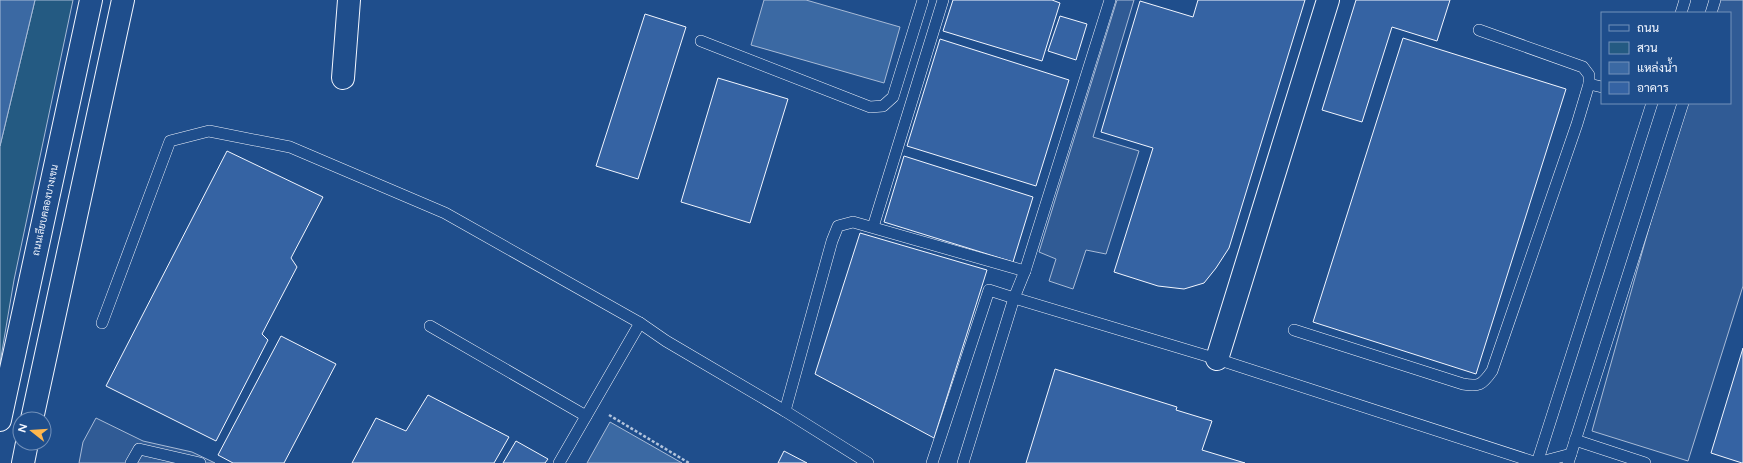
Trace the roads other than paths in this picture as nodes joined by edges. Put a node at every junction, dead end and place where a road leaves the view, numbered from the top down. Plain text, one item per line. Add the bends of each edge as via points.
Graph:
1 (91, 0) edge
2 (123, 0) edge
3 (349, 0) edge
4 (923, 0) edge
5 (943, 0) edge
6 (1110, 0) edge
7 (1328, 0) edge
8 (1685, 0) edge
9 (1715, 0) edge
10 (1681, 12) edge
11 (1711, 12) edge
12 (1479, 30) dead end
13 (701, 41) dead end
14 (343, 78) dead end
15 (1589, 84) junction
16 (1601, 87) edge
17 (1652, 104) edge
18 (1683, 104) edge
19 (873, 227) junction
20 (1025, 271) junction
21 (1014, 298) junction
22 (102, 323) dead end
23 (640, 323) junction
24 (430, 326) dead end
25 (1294, 330) dead end
26 (1217, 359) junction
27 (34, 411) edge
28 (785, 411) junction
29 (586, 416) junction
30 (0, 420) edge
31 (1575, 440) junction
32 (25, 451) edge
33 (1569, 458) edge
34 (22, 463) edge
35 (132, 463) edge
36 (200, 463) edge
37 (559, 463) edge
38 (868, 463) edge
39 (932, 463) edge
40 (963, 463) edge
41 (1537, 463) edge
42 (1645, 463) edge

1 - 30 main road, ถนนเลียบคลองบางเขน
2 - 27 main road
3 - 14 main road
4 - 13 lane via 893,97 883,106 870,107
5 - 19 lane
6 - 20 lane
7 - 26 main road
8 - 10 lane
9 - 11 lane
12 - 15 lane via 1583,67 1589,75
15 - 16 lane
15 - 25 lane via 1492,371 1484,382 1475,386 1462,384
17 - 41 lane
18 - 31 lane
19 - 20 lane
19 - 28 lane via 853,222 838,226
20 - 21 lane
21 - 26 lane
21 - 39 lane via 989,290
21 - 40 lane
22 - 23 lane via 170,141 209,131 290,147 445,213
23 - 28 lane
23 - 29 lane
24 - 29 lane
26 - 41 lane
28 - 38 lane
29 - 37 lane
31 - 33 lane
31 - 42 lane
32 - 34 main road
33 - 41 lane
35 - 36 lane via 139,448

